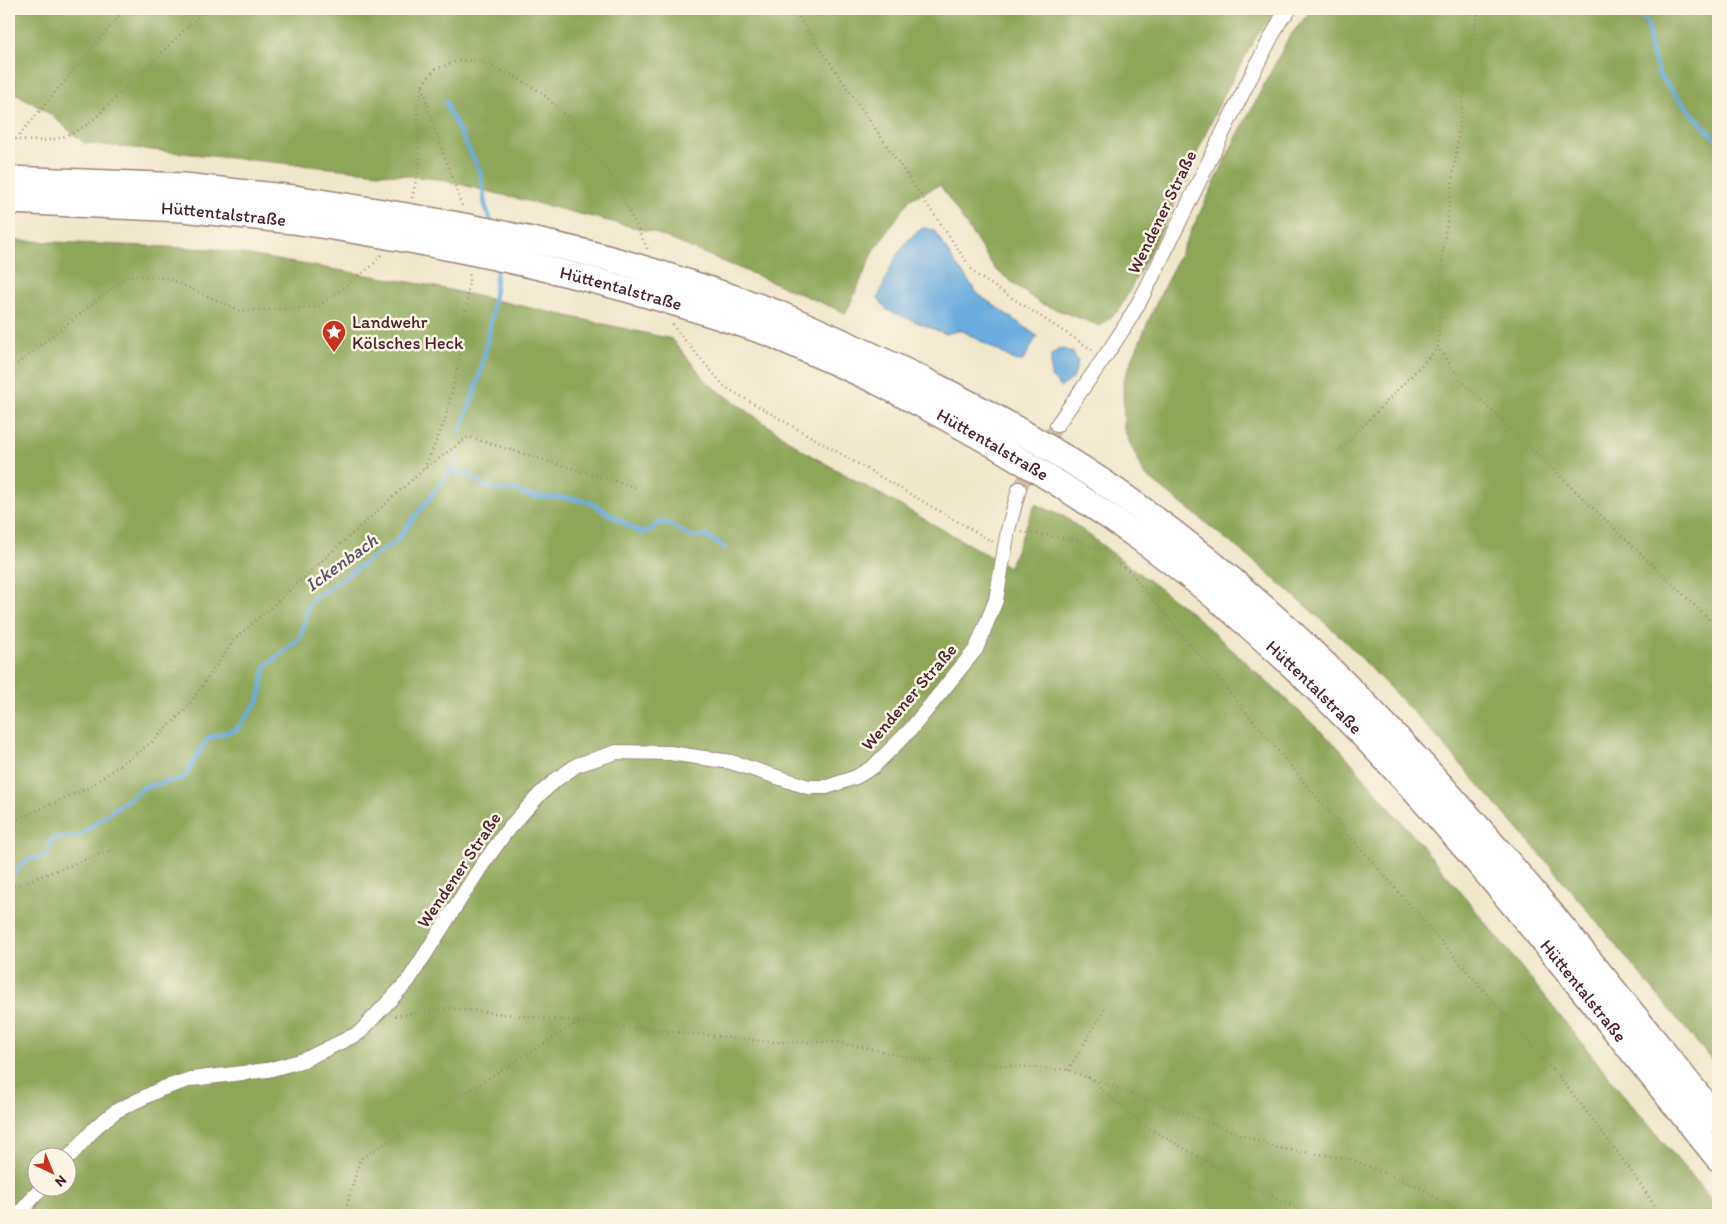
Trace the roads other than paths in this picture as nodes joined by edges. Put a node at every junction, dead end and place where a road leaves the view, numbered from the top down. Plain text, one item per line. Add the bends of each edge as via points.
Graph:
1 (1290, 9) edge
2 (9, 178) edge
3 (9, 201) edge
4 (294, 209) junction
5 (774, 323) junction
6 (1057, 425) tunnel mouth
7 (1019, 489) tunnel mouth
8 (1718, 1120) edge
9 (78, 1147) edge
10 (1718, 1158) edge
11 (34, 1196) edge
12 (18, 1215) edge

1 - 6 street, Wendener Straße via 1281,19 1239,96 1144,293
2 - 4 highway, Hüttentalstraße via 184,186
3 - 4 highway, Hüttentalstraße via 183,209
4 - 5 highway, Hüttentalstraße, bridge via 401,237 603,281 688,306
5 - 8 highway, Hüttentalstraße via 890,362 991,415 1087,472 1229,578 1323,662 1405,746 1518,875
5 - 10 highway, Hüttentalstraße via 978,435 1145,542 1214,596 1306,679 1401,776 1480,865
7 - 9 street, Wendener Straße via 996,600 976,648 911,729 873,766 842,784 808,787 731,762 670,753 617,752 577,765 546,789 508,829 408,981 360,1033 304,1060 268,1070 191,1079 140,1098 97,1126
11 - 12 street

